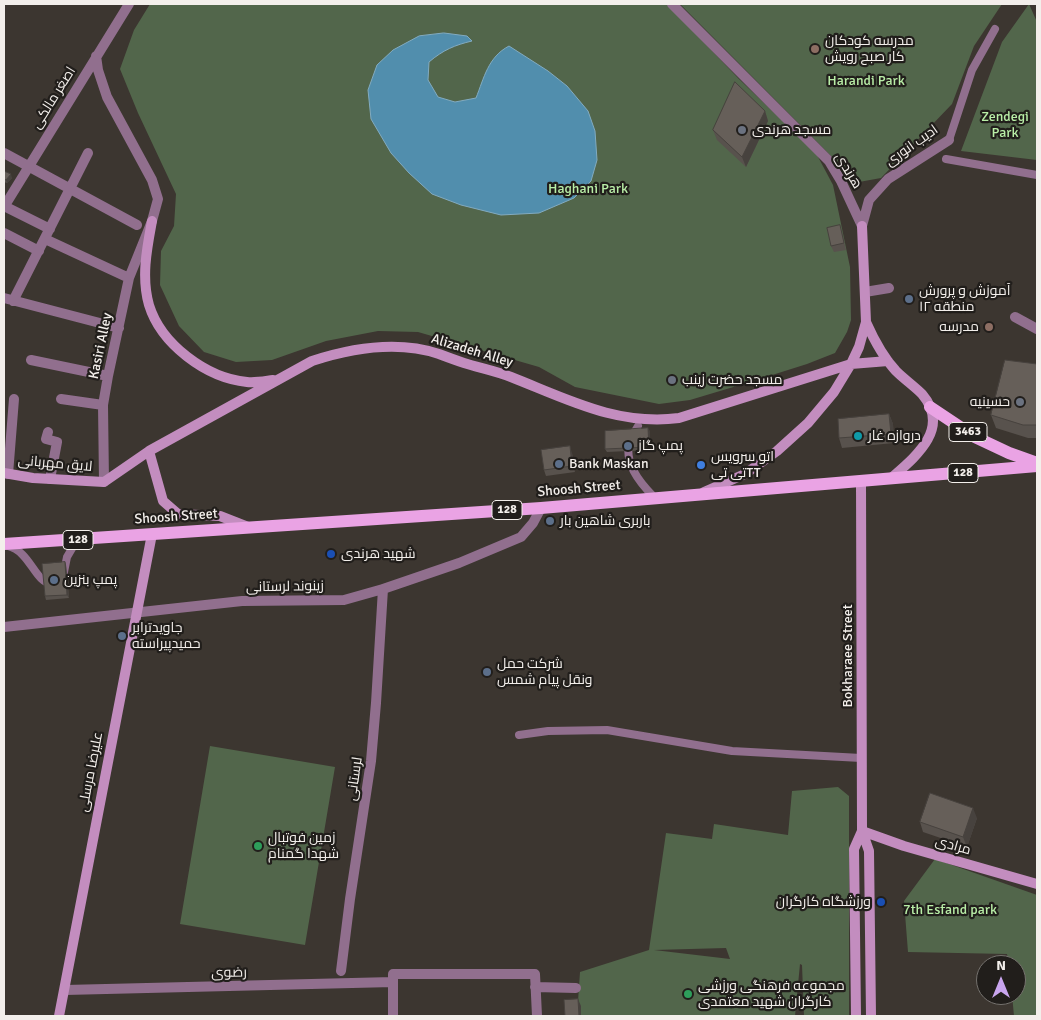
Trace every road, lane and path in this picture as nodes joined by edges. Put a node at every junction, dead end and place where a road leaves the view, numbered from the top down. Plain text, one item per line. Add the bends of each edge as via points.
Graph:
1 (128, 4) edge
2 (672, 4) edge
3 (995, 29) dead end
4 (96, 56) junction
5 (949, 140) joint
6 (4, 153) edge
7 (88, 153) dead end
8 (946, 160) dead end
9 (28, 167) junction
10 (1037, 175) edge
11 (70, 188) junction
12 (8, 191) edge
13 (4, 206) edge
14 (152, 221) junction
15 (137, 225) dead end
16 (862, 226) junction
17 (50, 228) junction
18 (4, 233) edge
19 (45, 239) junction
20 (39, 251) junction
21 (128, 278) junction
22 (889, 288) dead end
23 (865, 292) junction
24 (9, 300) edge
25 (1015, 318) dead end
26 (866, 322) junction
27 (119, 328) junction
28 (1037, 329) edge
29 (31, 360) dead end
30 (888, 361) junction
31 (851, 364) junction
32 (108, 376) junction
33 (277, 380) junction
34 (14, 399) dead end
35 (61, 400) dead end
36 (103, 405) junction
37 (930, 407) junction
38 (638, 426) dead end
39 (48, 432) dead end
40 (149, 452) junction
41 (1037, 465) edge
42 (6, 474) edge
43 (50, 479) junction
44 (890, 479) junction
45 (861, 481) junction
46 (104, 482) junction
47 (698, 494) junction
48 (654, 497) junction
49 (541, 508) junction
50 (248, 527) junction
51 (152, 534) junction
52 (77, 540) junction
53 (4, 544) edge
54 (383, 589) junction
55 (137, 614) junction
56 (4, 627) edge
57 (519, 735) dead end
58 (861, 758) junction
59 (862, 831) junction
60 (1037, 884) edge
61 (341, 971) dead end
62 (393, 982) junction
63 (535, 987) junction
64 (576, 988) dead end
65 (65, 990) junction
66 (59, 1016) edge
67 (393, 1016) edge
68 (536, 1016) edge
69 (856, 1016) edge
70 (871, 1016) edge

1 - 4 street, اصغر مالکی
2 - 16 street, هرندی / 3463 via 829,162
3 - 5 lane, ادیب انوری via 972,70
4 - 9 street, اصغر مالکی
4 - 14 street, Kasiri Alley via 107,97 156,190 158,200
5 - 16 street, ادیب انوری via 888,179 869,200
6 - 9 street
7 - 11 street
8 - 10 lane
9 - 11 street
9 - 12 street, اصغر مالکی
11 - 15 street
11 - 17 street
12 - 13 street, اصغر مالکی
13 - 17 street
14 - 21 street, Kasiri Alley
14 - 33 street via 146,255 147,290 149,304 165,335 201,367 248,382
16 - 23 street, هرندی / 3463
17 - 19 street
18 - 20 street
19 - 20 street
19 - 21 street
20 - 24 street
21 - 27 street, Kasiri Alley
22 - 23 street
23 - 26 street, هرندی / 3463
24 - 27 street
25 - 28 street
26 - 30 street, هرندی / 3463
26 - 31 street, هرندی / 3463
27 - 32 street, Kasiri Alley
29 - 32 street
30 - 31 street, Alizadeh Alley
30 - 37 street, هرندی / 3463
31 - 33 street, Alizadeh Alley via 668,420 606,414 492,371 438,354 398,347 336,353 312,361
31 - 47 street, هرندی / 3463 via 808,424 777,451 745,474
32 - 36 street, Kasiri Alley
33 - 40 street, Alizadeh Alley
34 - 42 street
35 - 36 street
36 - 46 street, Kasiri Alley
37 - 41 main road, 3463 via 974,437
37 - 44 street, 3463 via 932,430 928,439 921,451
38 - 48 lane via 630,439 629,459 638,479
39 - 43 street via 46,439 58,442
40 - 46 street, Alizadeh Alley
40 - 50 street via 162,501 178,514 220,516
41 - 44 main road, Shoosh Street / 128
42 - 43 street, لایق مهربانی
43 - 46 street, لایق مهربانی
44 - 45 main road, Shoosh Street / 128
45 - 47 main road, Shoosh Street / 128
45 - 58 street, Bokharaee Street
47 - 48 main road, Shoosh Street / 128
48 - 49 main road, Shoosh Street / 128
49 - 50 main road, Shoosh Street / 128
49 - 54 street, زینوند لرستانی via 521,537
50 - 51 main road, Shoosh Street / 128
51 - 52 main road, Shoosh Street / 128
51 - 55 street, علیرضا مرسلی
52 - 53 main road, Shoosh Street / 128
52 - 53 lane via 58,584 44,582 21,551
54 - 55 street, زینوند لرستانی via 344,600 242,601
54 - 61 street, لرستانی via 371,761
55 - 56 street, زینوند لرستانی
55 - 65 street, علیرضا مرسلی
57 - 58 lane via 607,730 732,751
58 - 59 street, Bokharaee Street
59 - 60 street, مرادی
59 - 69 street, Bokharaee Street via 854,850
59 - 70 street, Bokharaee Street via 869,851
62 - 63 street via 393,974 534,974
62 - 65 street, رضوی
62 - 67 street
63 - 64 street
63 - 68 street
65 - 66 street, علیرضا مرسلی

